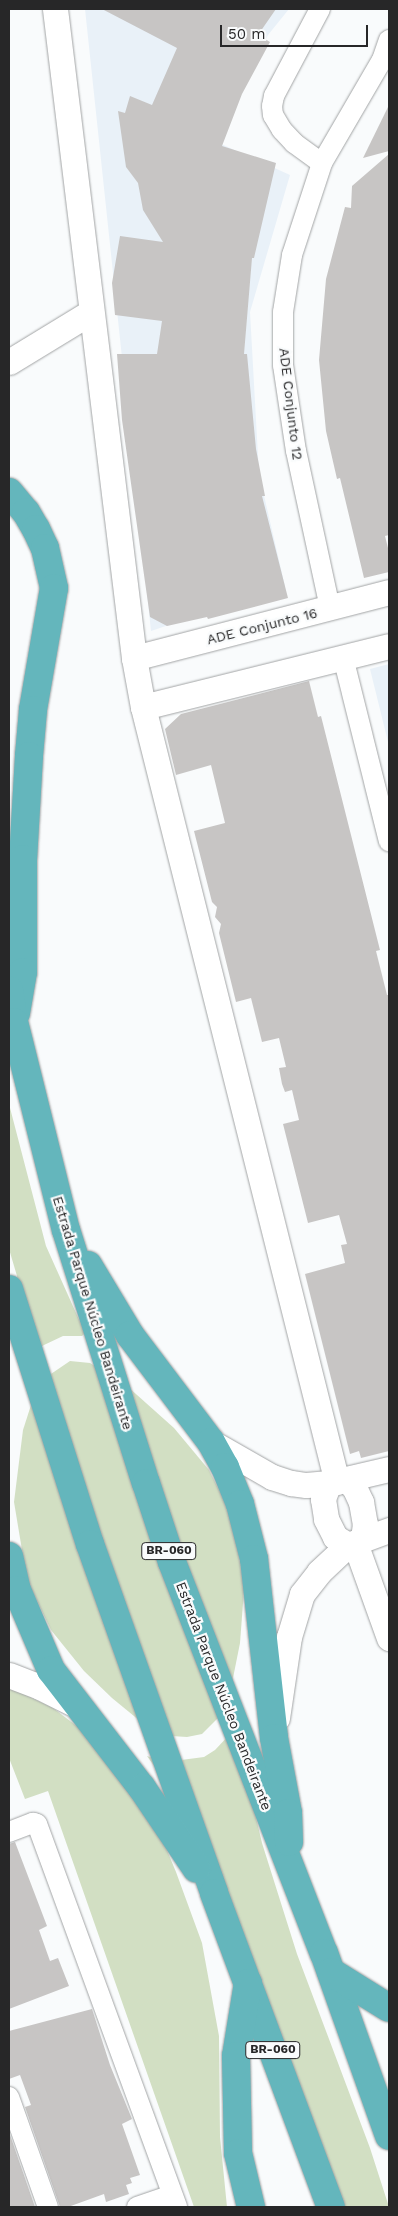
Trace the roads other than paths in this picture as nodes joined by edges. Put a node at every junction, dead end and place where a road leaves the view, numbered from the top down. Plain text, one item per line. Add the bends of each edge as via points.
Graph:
1 (55, 9) edge
2 (320, 9) edge
3 (389, 40) edge
4 (322, 164) junction
5 (90, 312) junction
6 (9, 362) edge
7 (9, 492) edge
8 (389, 592) edge
9 (330, 608) junction
10 (389, 646) edge
11 (343, 657) junction
12 (134, 658) junction
13 (143, 707) junction
14 (389, 841) edge
15 (9, 990) edge
16 (14, 1022) junction
17 (66, 1230) junction
18 (9, 1289) edge
19 (211, 1442) junction
20 (389, 1469) edge
21 (337, 1482) junction
22 (389, 1530) edge
23 (355, 1543) junction
24 (9, 1556) edge
25 (389, 1638) edge
26 (9, 1675) edge
27 (78, 1706) junction
28 (274, 1738) junction
29 (9, 1832) edge
30 (289, 1866) junction
31 (214, 1894) junction
32 (331, 1972) junction
33 (248, 1982) junction
34 (389, 2008) edge
35 (9, 2098) edge
36 (389, 2136) edge
37 (175, 2201) edge
38 (48, 2207) edge
39 (137, 2207) edge
40 (251, 2207) edge
41 (331, 2207) edge

1 - 5 street
2 - 4 street via 274,96 272,106 273,115 282,130
3 - 4 street, ADE Conjunto 12 via 382,60
4 - 9 street, ADE Conjunto 12 via 292,255 283,312 283,365 296,451
5 - 6 street
5 - 12 street
7 - 16 highway via 26,512 45,548 54,588 33,710 23,859 23,972
8 - 9 street, ADE Conjunto 16
9 - 12 street, ADE Conjunto 16
10 - 11 street
11 - 13 street
11 - 14 street
12 - 13 street
13 - 21 street
15 - 16 highway, Estrada Parque Núcleo Bandeirante / BR-060
16 - 17 highway, Estrada Parque Núcleo Bandeirante / BR-060
17 - 19 highway via 130,1335
17 - 30 highway, Estrada Parque Núcleo Bandeirante / BR-060 via 172,1562
18 - 31 highway, BR-060 via 90,1544
19 - 21 street via 272,1477 306,1486
19 - 28 highway via 240,1504 254,1559
20 - 21 street
21 - 23 street via 354,1487 361,1502 365,1524
21 - 23 street via 323,1499 326,1519 335,1537
22 - 23 street
23 - 25 street
23 - 28 street via 319,1572 302,1594 288,1638
24 - 27 highway via 16,1590 51,1670
26 - 27 street
27 - 31 highway via 142,1788
28 - 30 highway via 288,1813
29 - 37 street via 35,1823
30 - 32 highway, Estrada Parque Núcleo Bandeirante / BR-060
31 - 33 highway, BR-060
32 - 34 highway
32 - 36 highway, Estrada Parque Núcleo Bandeirante / BR-060
33 - 40 highway via 236,2056 238,2153
33 - 41 highway, BR-060
35 - 38 street
37 - 39 street

